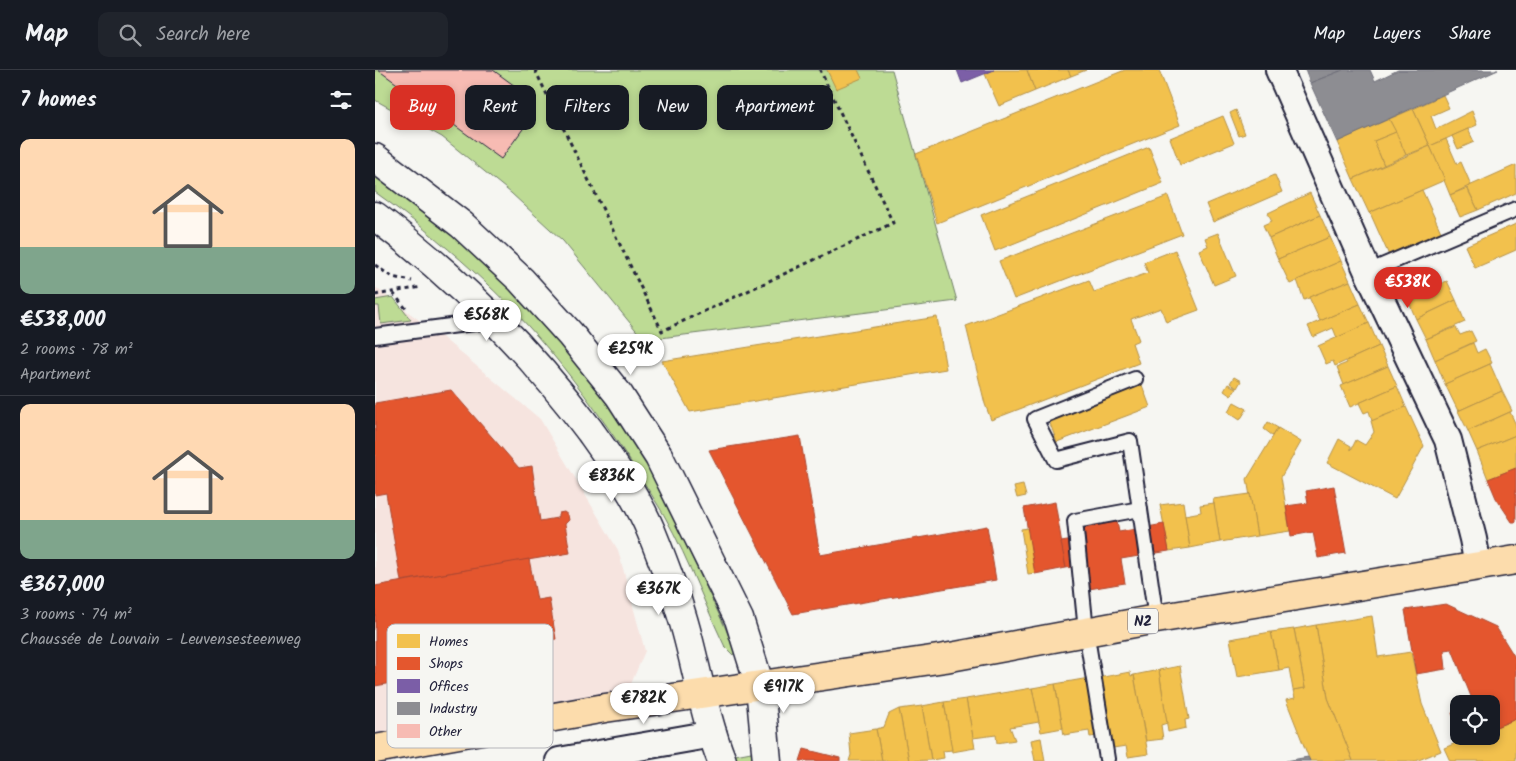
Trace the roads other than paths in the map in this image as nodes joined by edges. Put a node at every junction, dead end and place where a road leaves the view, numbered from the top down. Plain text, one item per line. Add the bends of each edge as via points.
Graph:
1 (1279, 70) edge
2 (375, 158) edge
3 (1516, 209) edge
4 (375, 216) edge
5 (1368, 272) junction
6 (496, 320) junction
7 (375, 336) edge
8 (1135, 379) dead end
9 (1139, 509) junction
10 (1515, 562) edge
11 (1478, 566) junction
12 (1156, 619) junction
13 (1086, 630) junction
14 (760, 686) junction
15 (700, 695) junction
16 (553, 717) edge
17 (713, 734) junction
18 (1107, 759) dead end
19 (559, 761) edge
20 (722, 761) edge
21 (767, 761) edge

1 - 5 street
2 - 14 main road via 462,225 521,280 619,395 659,458 702,542 739,619
3 - 5 lane
4 - 6 main road via 420,250
5 - 11 street via 1448,440
6 - 7 lane
6 - 15 main road via 567,401 609,458 650,528 686,630
8 - 9 lane via 1035,419 1056,460 1130,441
9 - 12 lane
9 - 13 lane via 1075,521
10 - 11 main road, N2
11 - 12 main road, N2
12 - 13 main road, N2
13 - 14 main road, N2 via 945,658
13 - 18 lane
14 - 15 main road, N2
14 - 21 main road
15 - 16 main road, N2
15 - 17 main road
17 - 19 street
17 - 20 main road

